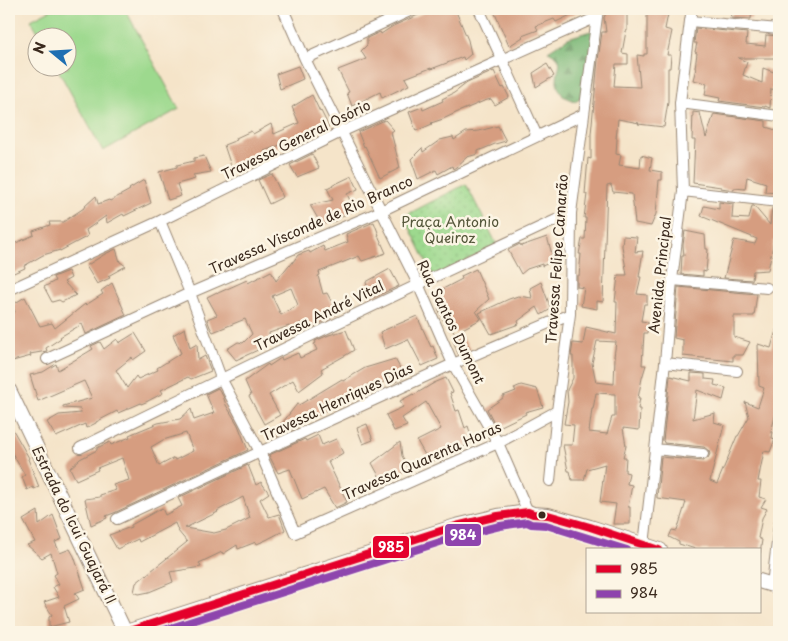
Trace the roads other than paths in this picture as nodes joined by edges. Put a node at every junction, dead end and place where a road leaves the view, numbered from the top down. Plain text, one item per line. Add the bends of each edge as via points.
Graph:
1 (283, 9) edge
2 (414, 9) edge
3 (479, 9) edge
4 (692, 9) edge
5 (396, 13) edge
6 (597, 13) edge
7 (690, 21) junction
8 (779, 29) edge
9 (305, 59) junction
10 (502, 60) junction
11 (680, 103) junction
12 (584, 114) junction
13 (779, 116) edge
14 (341, 132) junction
15 (536, 136) junction
16 (683, 191) junction
17 (779, 202) edge
18 (381, 211) junction
19 (571, 213) junction
20 (160, 221) junction
21 (672, 280) junction
22 (418, 284) junction
23 (767, 288) dead end
24 (9, 290) edge
25 (190, 293) junction
26 (570, 314) junction
27 (48, 359) dead end
28 (665, 363) junction
29 (453, 364) junction
30 (737, 371) dead end
31 (221, 378) junction
32 (9, 390) edge
33 (557, 411) junction
34 (498, 443) junction
35 (80, 448) dead end
36 (655, 449) junction
37 (260, 452) junction
38 (703, 454) dead end
39 (550, 481) dead end
40 (528, 512) junction
41 (117, 519) dead end
42 (779, 525) edge
43 (644, 545) junction
44 (654, 548) edge
45 (770, 584) edge
46 (126, 632) edge

1 - 9 street, Rua Santos Dumont
2 - 5 street
3 - 10 street
4 - 7 street, Avenida Principal
5 - 9 street
6 - 10 street, Travessa General Osório
6 - 12 street, Travessa Felipe Camarão
7 - 8 street
7 - 11 street, Avenida Principal
9 - 14 street, Rua Santos Dumont
10 - 14 street, Travessa General Osório
10 - 15 street
11 - 13 street
11 - 16 street, Avenida Principal
12 - 15 street, Travessa Visconde de Rio Branco
12 - 19 street, Travessa Felipe Camarão
14 - 18 street, Rua Santos Dumont
14 - 20 street, Travessa General Osório
15 - 18 street, Travessa Visconde de Rio Branco
16 - 17 street
16 - 21 street, Avenida Principal
18 - 22 street, Rua Santos Dumont
18 - 25 street, Travessa Visconde de Rio Branco
19 - 22 street, Travessa André Vital
19 - 26 street, Travessa Felipe Camarão
20 - 24 street, Travessa General Osório
20 - 25 street
21 - 23 street
21 - 28 street, Avenida Principal
22 - 29 street, Rua Santos Dumont
22 - 31 street, Travessa André Vital
25 - 27 street, Travessa Visconde de Rio Branco
25 - 31 street
26 - 29 street, Travessa Henriques Dias
26 - 33 street, Travessa Felipe Camarão
28 - 30 street
28 - 36 street, Avenida Principal
29 - 34 street, Rua Santos Dumont
29 - 37 street, Travessa Henriques Dias
31 - 35 street, Travessa André Vital
31 - 37 street
32 - 46 main road, Estrada do Icui Guajará II
33 - 34 street, Travessa Quarenta Horas
33 - 39 street, Travessa Felipe Camarão
34 - 37 street, Travessa Quarenta Horas via 296,533
34 - 40 street, Rua Santos Dumont
36 - 38 street
36 - 43 street, Avenida Principal
37 - 41 street, Travessa Henriques Dias
40 - 43 main road via 556,517
40 - 46 main road via 456,526
42 - 45 street
43 - 44 main road

